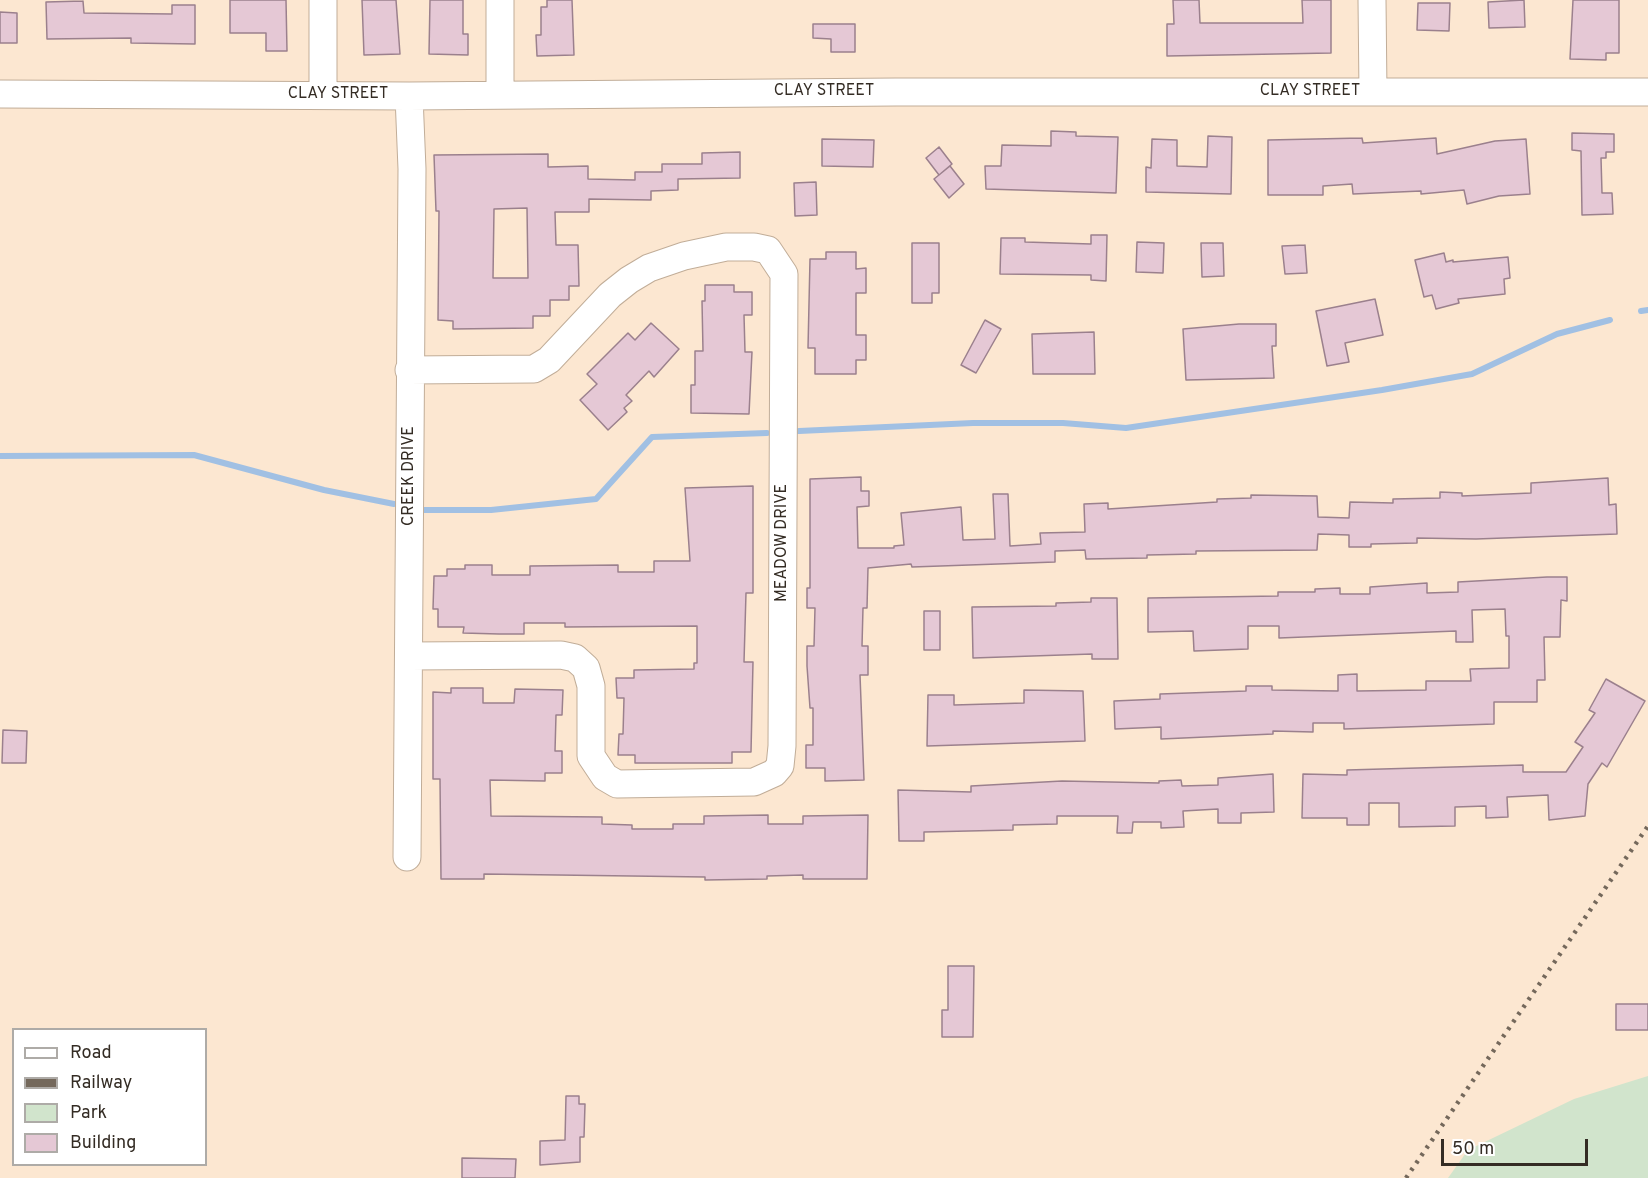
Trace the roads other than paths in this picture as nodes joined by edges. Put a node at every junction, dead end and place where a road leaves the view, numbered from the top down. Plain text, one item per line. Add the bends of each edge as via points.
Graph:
1 (323, 0) edge
2 (500, 0) edge
3 (1372, 0) edge
4 (1373, 92) junction
5 (1648, 92) edge
6 (0, 94) edge
7 (323, 95) junction
8 (500, 95) junction
9 (409, 96) junction
10 (409, 369) junction
11 (410, 656) junction
12 (407, 857) dead end

1 - 7 street
2 - 8 street
3 - 4 street
4 - 5 street, CLAY STREET
4 - 8 street, CLAY STREET
6 - 7 street, CLAY STREET
7 - 9 street, CLAY STREET
8 - 9 street, CLAY STREET
9 - 10 street, CREEK DRIVE via 412,169
10 - 11 street, CREEK DRIVE
10 - 11 street, MEADOW DRIVE via 534,369 549,360 629,280 684,256 726,247 754,247 768,250 784,274 782,746 780,766 774,773 754,782 617,783 605,777 591,756 591,687 586,668 575,658
11 - 12 street, CREEK DRIVE

